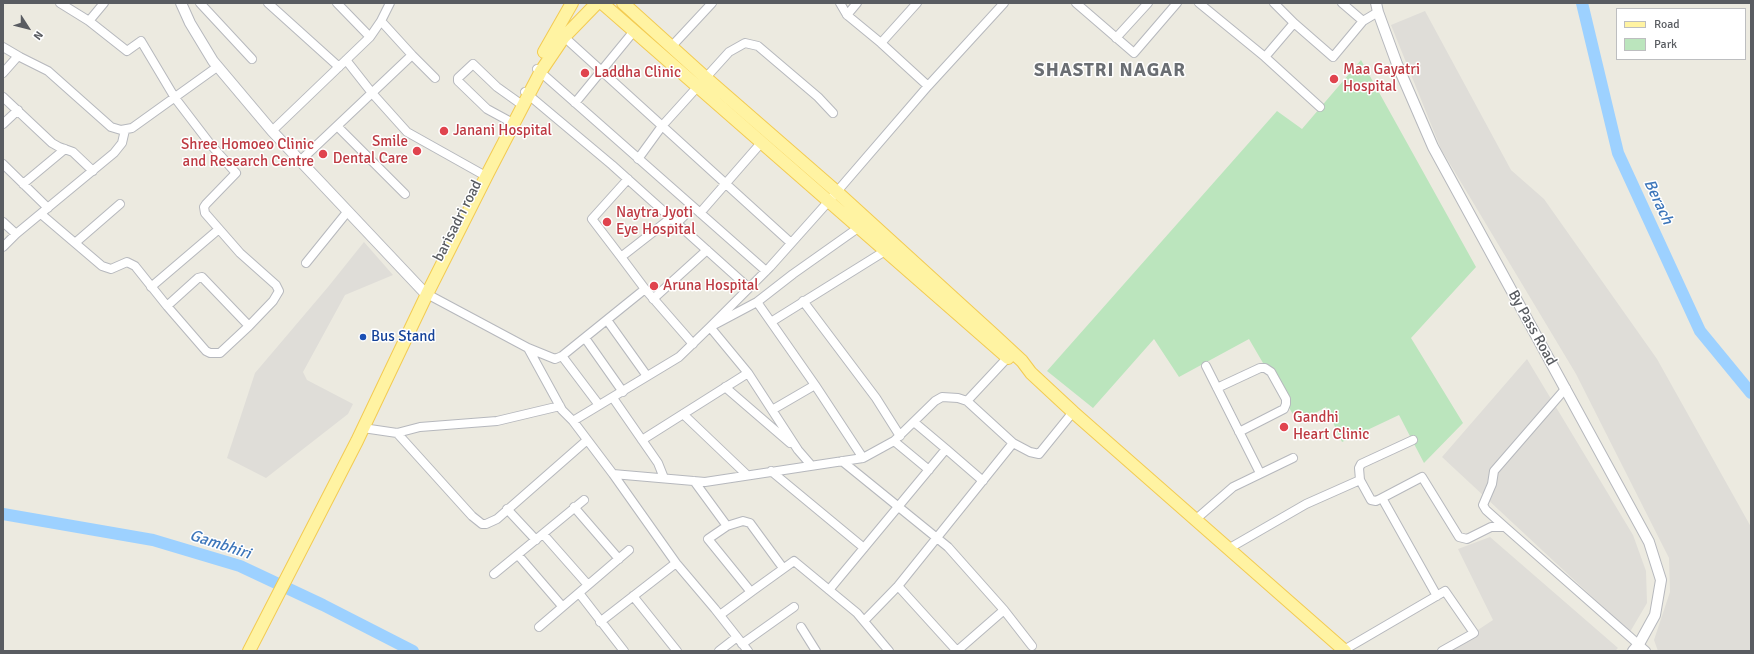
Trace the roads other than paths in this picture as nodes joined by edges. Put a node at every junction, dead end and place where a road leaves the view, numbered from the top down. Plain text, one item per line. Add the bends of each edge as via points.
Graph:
1 (60, 3) edge
2 (104, 3) edge
3 (200, 3) edge
4 (268, 3) edge
5 (338, 3) edge
6 (390, 3) edge
7 (572, 3) edge
8 (597, 3) edge
9 (602, 3) edge
10 (623, 3) edge
11 (712, 3) edge
12 (840, 3) edge
13 (857, 3) edge
14 (917, 3) edge
15 (1003, 3) edge
16 (1148, 3) edge
17 (1177, 3) edge
18 (1199, 3) edge
19 (1274, 3) edge
20 (1342, 3) edge
21 (184, 5) edge
22 (1081, 5) edge
23 (1378, 12) edge
24 (847, 15) junction
25 (89, 21) junction
26 (381, 21) junction
27 (1362, 21) junction
28 (1294, 23) junction
29 (634, 31) junction
30 (560, 33) junction
31 (370, 37) junction
32 (1116, 38) junction
33 (881, 43) junction
34 (672, 46) junction
35 (3, 47) edge
36 (412, 55) junction
37 (18, 56) junction
38 (1265, 57) junction
39 (252, 59) dead end
40 (346, 60) junction
41 (217, 67) junction
42 (339, 67) junction
43 (539, 70) junction
44 (602, 71) junction
45 (3, 73) edge
46 (435, 78) dead end
47 (706, 78) junction
48 (928, 86) junction
49 (697, 87) junction
50 (372, 93) junction
51 (527, 93) junction
52 (3, 96) edge
53 (175, 98) junction
54 (518, 102) junction
55 (575, 103) junction
56 (1320, 107) dead end
57 (18, 110) junction
58 (833, 113) dead end
59 (509, 121) junction
60 (3, 124) edge
61 (336, 126) junction
62 (662, 126) junction
63 (125, 130) junction
64 (272, 131) junction
65 (761, 143) junction
66 (65, 149) junction
67 (638, 159) junction
68 (300, 161) junction
69 (3, 164) edge
70 (93, 171) junction
71 (482, 174) junction
72 (628, 179) junction
73 (23, 184) junction
74 (725, 184) junction
75 (837, 192) junction
76 (405, 194) dead end
77 (828, 202) junction
78 (120, 204) dead end
79 (693, 207) junction
80 (48, 208) junction
81 (348, 212) junction
82 (700, 213) junction
83 (41, 214) junction
84 (674, 221) junction
85 (3, 222) edge
86 (858, 228) junction
87 (219, 229) junction
88 (16, 234) junction
89 (75, 243) junction
90 (791, 243) junction
91 (3, 247) edge
92 (707, 250) junction
93 (885, 251) junction
94 (620, 257) junction
95 (306, 263) dead end
96 (766, 271) junction
97 (151, 287) junction
98 (749, 288) junction
99 (645, 289) junction
100 (425, 292) junction
101 (653, 299) junction
102 (803, 301) junction
103 (757, 302) junction
104 (167, 306) junction
105 (607, 320) junction
106 (771, 322) junction
107 (249, 326) junction
108 (710, 327) junction
109 (585, 338) junction
110 (693, 344) junction
111 (528, 348) junction
112 (1010, 355) junction
113 (562, 356) junction
114 (1206, 366) dead end
115 (748, 373) junction
116 (647, 376) junction
117 (815, 385) junction
118 (725, 387) junction
119 (1217, 388) junction
120 (1566, 388) junction
121 (623, 392) junction
122 (612, 398) junction
123 (967, 401) junction
124 (599, 405) junction
125 (560, 406) junction
126 (772, 410) junction
127 (1072, 412) junction
128 (684, 414) junction
129 (572, 421) junction
130 (914, 422) junction
131 (363, 428) junction
132 (1239, 432) junction
133 (397, 433) junction
134 (897, 438) junction
135 (642, 440) junction
136 (1413, 440) dead end
137 (352, 441) junction
138 (586, 441) junction
139 (1013, 443) junction
140 (946, 449) junction
141 (798, 450) junction
142 (863, 458) junction
143 (1293, 458) dead end
144 (842, 461) junction
145 (811, 465) junction
146 (929, 470) junction
147 (771, 471) junction
148 (1260, 473) junction
149 (613, 474) junction
150 (747, 475) junction
151 (664, 478) junction
152 (1360, 480) junction
153 (694, 481) junction
154 (983, 481) junction
155 (1382, 498) junction
156 (584, 500) dead end
157 (574, 507) junction
158 (899, 507) junction
159 (508, 509) junction
160 (1195, 520) junction
161 (727, 526) junction
162 (1505, 527) junction
163 (543, 534) junction
164 (936, 538) junction
165 (536, 540) junction
166 (864, 548) junction
167 (1228, 549) junction
168 (630, 550) dead end
169 (518, 554) junction
170 (619, 559) junction
171 (676, 563) junction
172 (783, 568) junction
173 (494, 574) dead end
174 (588, 585) junction
175 (898, 586) junction
176 (829, 590) junction
177 (751, 592) junction
178 (579, 593) junction
179 (633, 596) junction
180 (1437, 596) junction
181 (562, 606) junction
182 (794, 607) dead end
183 (1004, 610) junction
184 (720, 614) junction
185 (864, 621) junction
186 (600, 622) junction
187 (539, 627) dead end
188 (801, 627) dead end
189 (737, 637) junction
190 (742, 644) junction
191 (1032, 646) dead end
192 (1639, 649) edge
193 (242, 651) edge
194 (249, 651) edge
195 (624, 651) edge
196 (677, 651) edge
197 (719, 651) edge
198 (748, 651) edge
199 (816, 651) edge
200 (890, 651) edge
201 (957, 651) edge
202 (1345, 651) edge
203 (1442, 651) edge

1 - 25 street
2 - 25 street
3 - 39 street
4 - 42 street
5 - 31 street
6 - 26 street
7 - 30 main road, barisadri road
8 - 30 main road
9 - 29 main road
10 - 34 main road
11 - 34 street
12 - 24 street
13 - 24 street
14 - 33 street
15 - 48 street
16 - 32 street
17 - 32 street via 1134,53
18 - 38 street
19 - 28 street
20 - 27 street
21 - 41 street via 190,23
22 - 32 street
23 - 27 street
23 - 120 street, By Pass Road via 1396,64 1433,147
24 - 33 street
25 - 53 street via 127,51 141,40
26 - 31 street
26 - 36 street
27 - 28 street via 1333,57
28 - 38 street
29 - 44 street
29 - 49 main road
30 - 43 main road, barisadri road
30 - 43 main road, barisadri road via 554,50
30 - 44 street
31 - 40 street
33 - 48 street
34 - 47 main road
35 - 37 street
36 - 46 street
36 - 50 street
37 - 45 street
37 - 63 street via 48,71 111,127
38 - 56 street
40 - 42 street
40 - 50 street
41 - 53 street
41 - 64 street
42 - 64 street
43 - 51 main road, barisadri road
43 - 55 street
44 - 55 street
44 - 62 street
47 - 49 street
47 - 58 street via 729,52 740,44 751,43 758,46 818,97
47 - 75 main road
48 - 75 street
49 - 62 street
49 - 65 main road
50 - 61 street
50 - 71 street via 407,132
51 - 54 main road, barisadri road
51 - 72 street
51 - 100 main road, barisadri road
52 - 57 street
53 - 63 street via 132,128
53 - 87 street via 236,173 204,207 205,213
54 - 59 main road, barisadri road
54 - 59 street via 497,87 474,64 458,78 458,82 487,109
55 - 67 street
57 - 60 street
57 - 66 street via 52,143
59 - 71 main road, barisadri road
61 - 68 street
61 - 76 street
62 - 67 street
62 - 74 street
63 - 70 street via 119,148
64 - 68 street
65 - 74 street
65 - 77 main road
66 - 70 street via 74,152
66 - 73 street
67 - 79 street
68 - 81 street
69 - 73 street
70 - 80 street
71 - 100 main road, barisadri road
72 - 84 street
72 - 94 street via 592,219
73 - 80 street
74 - 82 street
74 - 90 street
75 - 77 street
75 - 112 main road
77 - 86 main road
77 - 90 street
78 - 89 street
79 - 82 street
79 - 84 street
80 - 83 street
81 - 95 street
81 - 100 street
82 - 96 street
83 - 88 street
83 - 89 street
84 - 92 street
84 - 94 street
85 - 88 street
86 - 93 main road
86 - 103 street
87 - 97 street
87 - 107 street via 240,253 278,288 278,296
88 - 91 street
89 - 97 street via 107,269 115,268 121,263 131,263
90 - 96 street
92 - 98 street
92 - 101 street
93 - 102 street
93 - 112 main road
94 - 99 street
96 - 98 street
97 - 104 street
98 - 108 street
99 - 101 street
99 - 105 street
100 - 111 street
100 - 131 main road, barisadri road
100 - 137 main road, barisadri road
101 - 110 street
102 - 106 street
102 - 134 street via 876,398
103 - 106 street
103 - 108 street
104 - 107 street via 194,281 202,277
104 - 107 street via 210,354 220,353
105 - 109 street
105 - 116 street
106 - 117 street
108 - 110 street
108 - 115 street
109 - 113 street
109 - 121 street
110 - 116 street via 679,357
111 - 113 street via 555,359
111 - 125 street
112 - 123 street
112 - 127 main road
113 - 124 street
114 - 119 street
115 - 118 street
115 - 126 street
116 - 121 street
117 - 126 street
117 - 142 street
118 - 128 street
118 - 141 street
119 - 132 street
119 - 132 street via 1265,368 1271,372 1286,399 1284,409
120 - 162 street via 1494,471 1492,484 1483,505
120 - 192 street, By Pass Road via 1649,542 1661,580 1655,614
121 - 122 street
122 - 124 street
122 - 135 street
123 - 130 street via 942,397
123 - 139 street
124 - 129 street
125 - 129 street
125 - 133 street via 503,420 426,426
126 - 141 street
127 - 139 street via 1039,454
127 - 160 main road
128 - 135 street
128 - 150 street
129 - 138 street
130 - 134 street
130 - 140 street
131 - 133 street
131 - 137 main road, barisadri road
132 - 148 street
133 - 159 street via 476,520 482,524 491,523
134 - 142 street
134 - 146 street
135 - 151 street via 658,463
136 - 152 street via 1361,464
137 - 193 main road
137 - 194 main road
138 - 149 street
138 - 159 street
139 - 154 street
140 - 146 street
140 - 154 street
141 - 145 street
142 - 144 street
143 - 148 street
144 - 145 street
144 - 158 street
145 - 147 street
146 - 158 street
147 - 150 street
147 - 166 street
148 - 160 street via 1233,487
149 - 151 street
149 - 171 street
150 - 153 street via 706,482
151 - 153 street
152 - 155 street via 1371,500
152 - 167 street via 1306,504
153 - 161 street
154 - 164 street
155 - 162 street via 1422,477 1461,539 1467,539 1491,527
155 - 180 street
156 - 157 street
157 - 163 street
157 - 170 street
158 - 164 street
158 - 166 street
159 - 165 street
160 - 167 main road
161 - 172 street via 743,520 750,523
161 - 177 street via 708,538
162 - 192 street
163 - 165 street
163 - 174 street
164 - 175 street
164 - 183 street via 948,547
165 - 169 street
166 - 176 street
167 - 202 main road
168 - 170 street
169 - 173 street
169 - 181 street
170 - 174 street
171 - 179 street
171 - 184 street
172 - 176 street via 795,561
172 - 177 street
174 - 178 street
175 - 185 street
175 - 201 street
176 - 185 street
177 - 184 street
178 - 181 street
178 - 186 street
179 - 186 street
179 - 196 street
180 - 202 street
180 - 203 street via 1445,591 1474,633
181 - 187 street
182 - 190 street
183 - 191 street
183 - 201 street
184 - 189 street
185 - 200 street
186 - 195 street
188 - 199 street
189 - 190 street
189 - 197 street
190 - 198 street

